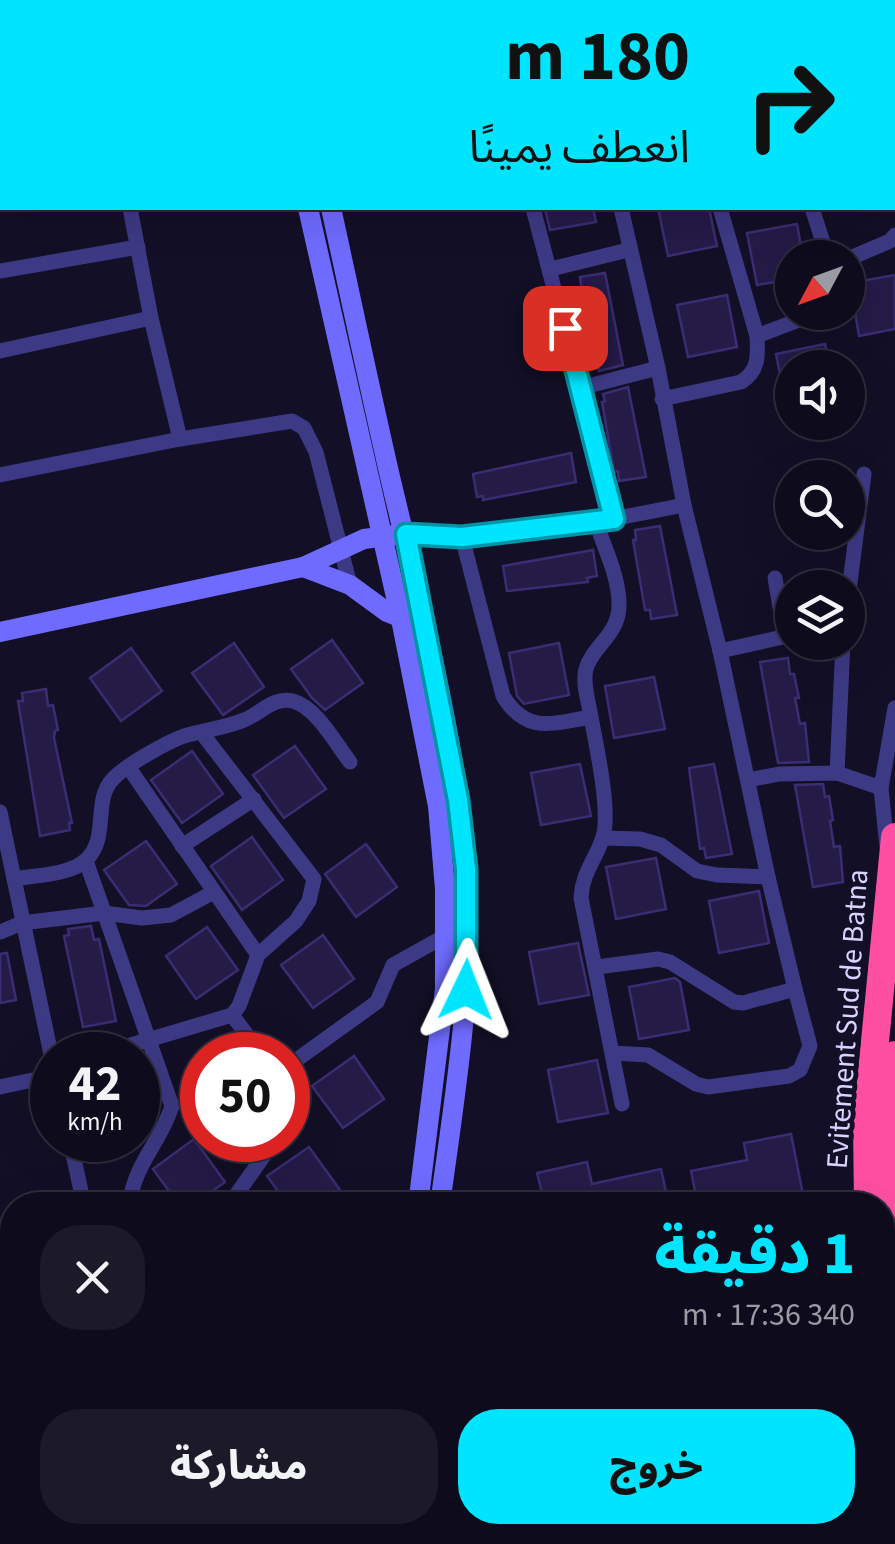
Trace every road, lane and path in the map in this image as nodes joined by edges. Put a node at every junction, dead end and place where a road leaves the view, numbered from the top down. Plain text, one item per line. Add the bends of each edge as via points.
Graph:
1 (130, 210) edge
2 (308, 210) edge
3 (332, 210) edge
4 (534, 210) edge
5 (621, 210) edge
6 (721, 210) edge
7 (813, 210) edge
8 (895, 235) edge
9 (822, 240) edge
10 (138, 246) junction
11 (628, 250) junction
12 (865, 252) edge
13 (551, 269) junction
14 (0, 271) edge
15 (151, 318) junction
16 (775, 329) edge
17 (757, 336) junction
18 (0, 351) edge
19 (658, 368) junction
20 (580, 388) junction
21 (662, 399) junction
22 (180, 438) junction
23 (0, 475) edge
24 (684, 505) junction
25 (614, 519) junction
26 (596, 522) junction
27 (406, 534) junction
28 (381, 536) junction
29 (462, 537) junction
30 (342, 550) junction
31 (303, 567) junction
32 (350, 585) junction
33 (400, 619) junction
34 (424, 622) junction
35 (0, 632) edge
36 (775, 639) edge
37 (720, 652) junction
38 (842, 660) edge
39 (895, 708) edge
40 (591, 717) junction
41 (202, 732) junction
42 (350, 762) dead end
43 (129, 768) junction
44 (837, 773) junction
45 (748, 780) junction
46 (881, 788) junction
47 (254, 800) junction
48 (0, 812) edge
49 (2, 829) edge
50 (895, 837) edge
51 (604, 838) junction
52 (182, 846) junction
53 (86, 860) junction
54 (890, 871) junction
55 (768, 877) junction
56 (14, 879) junction
57 (212, 894) junction
58 (104, 913) junction
59 (22, 923) junction
60 (0, 932) edge
61 (445, 936) junction
62 (258, 955) junction
63 (597, 967) junction
64 (795, 989) junction
65 (232, 1015) junction
66 (46, 1032) edge
67 (145, 1032) edge
68 (245, 1032) edge
69 (160, 1038) edge
70 (310, 1051) edge
71 (612, 1053) junction
72 (895, 1055) edge
73 (160, 1074) edge
74 (30, 1081) edge
75 (0, 1087) edge
76 (622, 1104) dead end
77 (160, 1132) edge
78 (75, 1162) edge
79 (142, 1162) edge
80 (259, 1162) edge
81 (81, 1192) edge
82 (131, 1192) edge
83 (238, 1192) edge
84 (420, 1192) edge
85 (442, 1192) edge
86 (868, 1192) edge
87 (886, 1192) edge

1 - 10 street
2 - 28 main road
3 - 27 main road
4 - 13 street
5 - 11 street
6 - 17 street
7 - 9 street
8 - 12 street
10 - 14 street
10 - 15 street
11 - 13 street
11 - 19 street
13 - 20 street
15 - 18 street
15 - 22 street
16 - 17 street
17 - 21 street via 751,376
19 - 20 street
19 - 21 street
20 - 25 street
21 - 24 street
22 - 23 street
22 - 30 street via 285,420 298,424 316,452
24 - 25 street
24 - 37 street
25 - 26 street
26 - 29 street
26 - 40 street via 619,611 585,674
27 - 28 main road
27 - 29 street
27 - 34 main road
28 - 30 main road
28 - 33 main road
29 - 40 street via 510,708 536,724
30 - 31 main road
30 - 32 street
31 - 32 main road
31 - 35 main road
32 - 33 main road
33 - 34 main road
33 - 61 main road via 438,806
34 - 85 main road via 466,869 464,1026
36 - 37 street
37 - 45 street
38 - 44 street
39 - 46 street
40 - 51 street
41 - 42 street via 245,720 278,701 294,701
41 - 43 street
41 - 47 street
43 - 52 street
43 - 53 street via 103,796 100,829
44 - 45 street
44 - 46 street
45 - 55 street
46 - 54 street
47 - 52 street
47 - 62 street via 314,879 296,920
48 - 49 street
49 - 56 street
50 - 54 highway, Evitement Sud de Batna
51 - 55 street via 661,846 697,871
51 - 63 street via 582,878
52 - 57 street
53 - 56 street
53 - 58 street
54 - 86 highway, Evitement Sud de Batna via 867,1123
55 - 64 street
56 - 59 street
57 - 58 street via 171,915
57 - 62 street
58 - 59 street
58 - 67 street
59 - 60 street
59 - 66 street
61 - 70 street via 393,965 371,1008
61 - 84 main road via 445,988
62 - 65 street
63 - 64 street via 658,959 743,1003
63 - 71 street
64 - 71 street via 810,1046 800,1070 789,1076 708,1088 648,1055
65 - 68 street
65 - 69 street
71 - 76 street
72 - 87 highway, Evitement Sud de Batna
73 - 77 street via 172,1106
74 - 75 street
78 - 81 street
79 - 82 street
80 - 83 street

